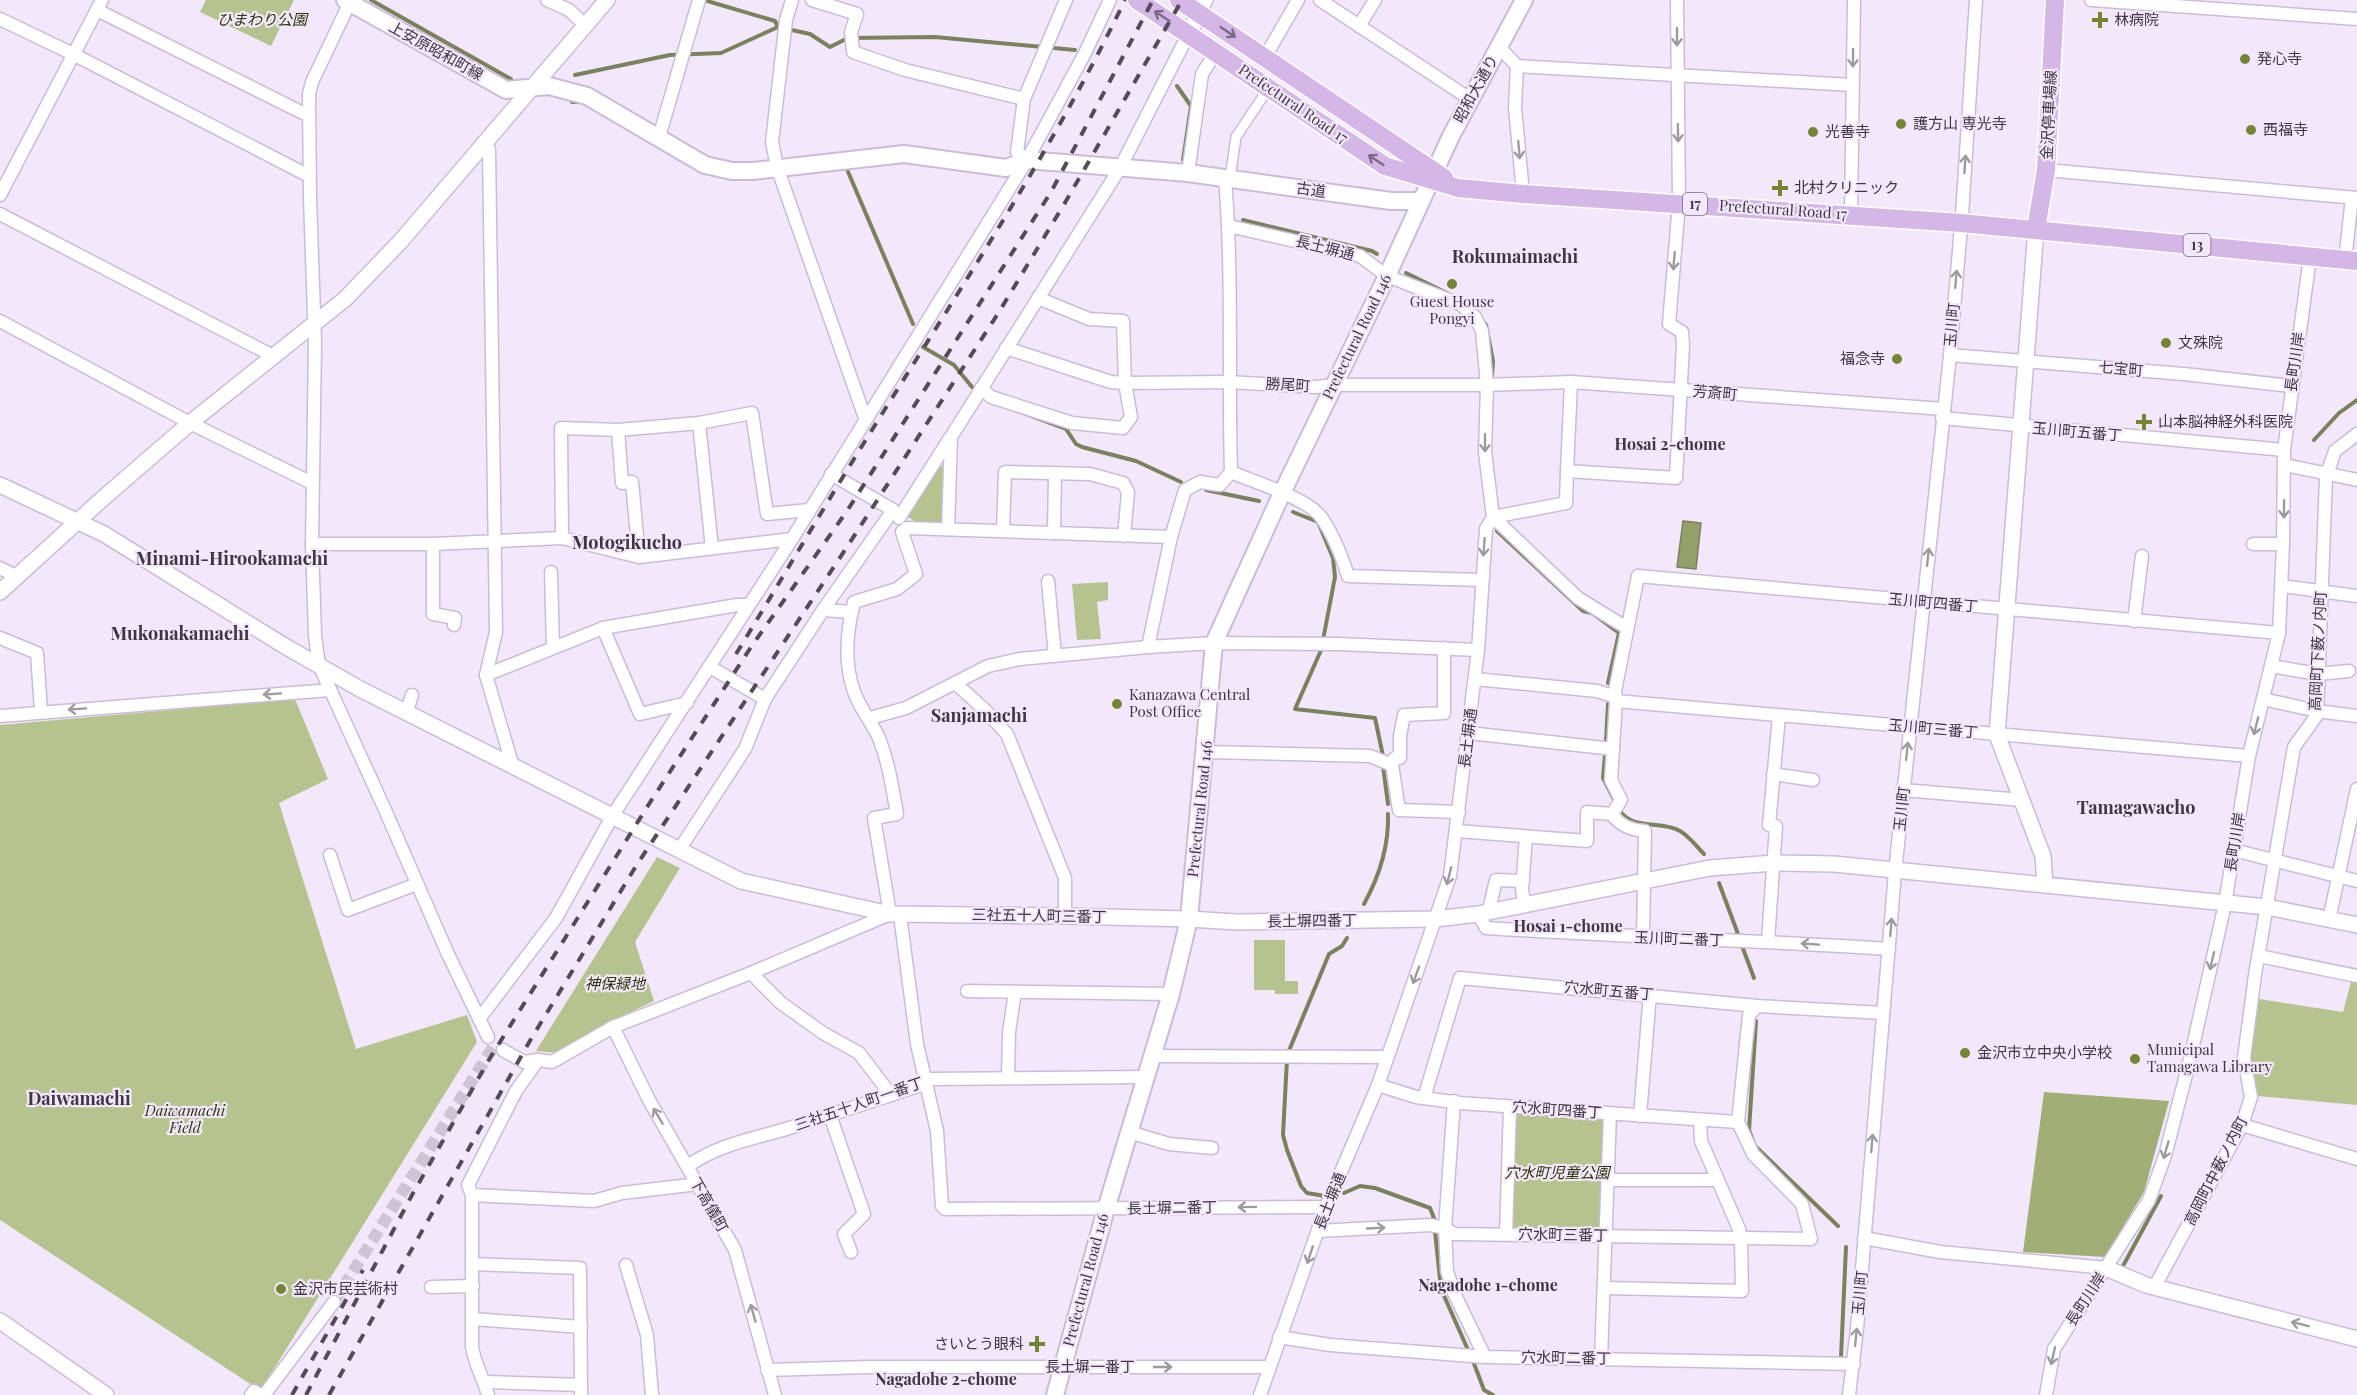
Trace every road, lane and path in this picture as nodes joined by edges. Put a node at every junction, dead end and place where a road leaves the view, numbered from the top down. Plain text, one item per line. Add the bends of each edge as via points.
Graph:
1 (547, 0) edge
2 (607, 0) edge
3 (792, 0) edge
4 (812, 0) edge
5 (1066, 0) edge
6 (1110, 0) edge
7 (1137, 0) edge
8 (1179, 0) edge
9 (1298, 0) edge
10 (1320, 0) edge
11 (1375, 0) edge
12 (1524, 0) edge
13 (1677, 0) edge
14 (1854, 0) edge
15 (1976, 0) edge
16 (2055, 0) edge
17 (2091, 0) edge
18 (349, 1) edge
19 (698, 3) edge
20 (99, 5) edge
21 (1202, 6) edge
22 (0, 19) edge
23 (2357, 19) edge
24 (584, 24) junction
25 (1359, 26) junction
26 (1189, 33) junction
27 (1499, 47) junction
28 (1216, 52) junction
29 (73, 54) junction
30 (1265, 57) junction
31 (1517, 66) junction
32 (1677, 75) junction
33 (1852, 85) junction
34 (529, 88) junction
35 (1268, 89) junction
36 (1024, 99) junction
37 (1470, 99) junction
38 (309, 116) junction
39 (659, 138) junction
40 (483, 142) junction
41 (1027, 159) junction
42 (777, 167) junction
43 (1128, 168) junction
44 (1194, 168) junction
45 (2046, 170) junction
46 (309, 176) junction
47 (1432, 176) junction
48 (1228, 178) junction
49 (1523, 194) junction
50 (0, 195) edge
51 (2354, 198) edge
52 (1420, 201) junction
53 (1679, 203) junction
54 (0, 214) edge
55 (1851, 215) junction
56 (1961, 223) junction
57 (1229, 226) junction
58 (2036, 229) junction
59 (2310, 257) junction
60 (2351, 261) edge
61 (1387, 276) junction
62 (1038, 298) junction
63 (0, 321) edge
64 (315, 324) junction
65 (1006, 348) junction
66 (1950, 355) junction
67 (275, 357) junction
68 (2025, 362) junction
69 (1228, 382) junction
70 (1571, 382) junction
71 (1125, 384) junction
72 (1335, 385) junction
73 (1486, 385) junction
74 (2291, 386) junction
75 (981, 387) junction
76 (1682, 390) junction
77 (1943, 414) junction
78 (865, 418) junction
79 (190, 423) junction
80 (699, 423) junction
81 (2020, 427) junction
82 (618, 430) junction
83 (2357, 434) edge
84 (951, 437) junction
85 (2284, 450) junction
86 (2285, 465) junction
87 (1567, 471) junction
88 (1231, 472) junction
89 (1055, 473) junction
90 (831, 474) junction
91 (2327, 474) junction
92 (2357, 480) edge
93 (312, 483) junction
94 (0, 485) edge
95 (1282, 493) junction
96 (809, 510) junction
97 (1493, 517) junction
98 (76, 522) junction
99 (900, 522) junction
100 (948, 529) junction
101 (1003, 531) junction
102 (1054, 533) junction
103 (1124, 536) junction
104 (1172, 537) junction
105 (562, 538) junction
106 (792, 539) junction
107 (496, 541) junction
108 (312, 544) junction
109 (433, 544) junction
110 (2253, 544) dead end
111 (2283, 544) junction
112 (712, 548) junction
113 (2142, 556) dead end
114 (639, 557) junction
115 (0, 568) edge
116 (551, 572) dead end
117 (18, 577) junction
118 (1482, 580) junction
119 (1048, 581) dead end
120 (2282, 586) junction
121 (2322, 591) junction
122 (0, 592) edge
123 (2357, 596) edge
124 (1923, 602) junction
125 (749, 605) junction
126 (823, 610) junction
127 (2007, 610) junction
128 (852, 612) junction
129 (2134, 621) junction
130 (454, 625) dead end
131 (603, 627) junction
132 (1628, 627) junction
133 (2279, 633) junction
134 (0, 638) edge
135 (1214, 643) junction
136 (553, 647) junction
137 (1148, 647) junction
138 (1444, 648) junction
139 (1478, 650) junction
140 (1055, 656) junction
141 (319, 665) junction
142 (2271, 666) junction
143 (710, 667) junction
144 (2349, 671) dead end
145 (2318, 674) junction
146 (486, 675) junction
147 (1475, 679) junction
148 (955, 683) junction
149 (330, 690) junction
150 (412, 695) dead end
151 (765, 699) junction
152 (1616, 699) junction
153 (2263, 699) junction
154 (687, 703) junction
155 (41, 711) junction
156 (407, 711) junction
157 (2317, 711) junction
158 (0, 716) edge
159 (1779, 716) junction
160 (2357, 716) edge
161 (870, 718) junction
162 (1910, 727) junction
163 (1469, 733) junction
164 (1997, 735) junction
165 (1613, 749) junction
166 (1206, 752) junction
167 (2249, 756) junction
168 (1390, 764) junction
169 (513, 766) junction
170 (1773, 774) junction
171 (1813, 780) dead end
172 (2357, 789) edge
173 (1904, 790) junction
174 (2022, 800) junction
175 (1615, 809) junction
176 (1459, 812) junction
177 (613, 815) junction
178 (1456, 831) junction
179 (1526, 837) junction
180 (679, 850) junction
181 (2233, 850) junction
182 (330, 855) dead end
183 (2276, 861) junction
184 (1774, 863) junction
185 (1895, 872) junction
186 (2339, 876) junction
187 (1523, 880) junction
188 (2357, 880) edge
189 (1644, 881) junction
190 (417, 884) junction
191 (2045, 885) junction
192 (1524, 904) junction
193 (2225, 904) junction
194 (2267, 907) junction
195 (1484, 912) junction
196 (895, 914) junction
197 (1065, 916) junction
198 (1189, 919) junction
199 (1436, 919) junction
200 (2330, 920) junction
201 (2357, 925) edge
202 (1643, 938) junction
203 (1768, 941) junction
204 (1889, 949) junction
205 (2259, 956) junction
206 (750, 973) junction
207 (2357, 976) edge
208 (967, 991) dead end
209 (1015, 992) junction
210 (1171, 994) junction
211 (1650, 994) junction
212 (1757, 1006) junction
213 (1883, 1013) junction
214 (479, 1019) junction
215 (613, 1027) junction
216 (488, 1037) dead end
217 (503, 1050) dead end
218 (1153, 1056) junction
219 (1387, 1057) junction
220 (538, 1060) junction
221 (1146, 1077) junction
222 (1008, 1078) junction
223 (927, 1083) junction
224 (1378, 1086) junction
225 (891, 1095) junction
226 (1424, 1098) junction
227 (1454, 1101) junction
228 (1510, 1107) junction
229 (1610, 1114) junction
230 (830, 1115) junction
231 (1640, 1116) junction
232 (1700, 1120) junction
233 (1738, 1122) junction
234 (2242, 1125) junction
235 (1129, 1132) junction
236 (1212, 1148) dead end
237 (2357, 1159) edge
238 (688, 1166) junction
239 (1607, 1180) junction
240 (1717, 1180) junction
241 (698, 1184) junction
242 (472, 1196) junction
243 (1326, 1208) junction
244 (1106, 1209) junction
245 (1445, 1227) junction
246 (1318, 1230) junction
247 (1506, 1234) junction
248 (1605, 1237) junction
249 (1864, 1238) junction
250 (1741, 1239) junction
251 (851, 1252) dead end
252 (472, 1264) junction
253 (626, 1265) dead end
254 (2106, 1268) junction
255 (473, 1286) junction
256 (2155, 1286) junction
257 (431, 1287) dead end
258 (1605, 1288) junction
259 (334, 1302) tunnel mouth
260 (473, 1319) junction
261 (0, 1321) edge
262 (581, 1327) junction
263 (1279, 1337) junction
264 (2357, 1338) edge
265 (1485, 1357) junction
266 (1601, 1358) junction
267 (1854, 1364) junction
268 (1063, 1367) junction
269 (1268, 1367) junction
270 (767, 1370) junction
271 (484, 1382) junction
272 (581, 1390) edge
273 (106, 1395) edge
274 (251, 1395) edge
275 (262, 1395) edge
276 (488, 1395) edge
277 (652, 1395) edge
278 (775, 1395) edge
279 (1055, 1395) edge
280 (1260, 1395) edge
281 (1849, 1395) edge
282 (2046, 1395) edge

1 - 24 street via 569,10
2 - 24 street
3 - 42 street via 786,20 772,142
4 - 36 street via 856,14 851,38 853,52 905,70
5 - 36 street
6 - 41 street
26 -> 7 main road, Prefectural Road 17 / 17
8 - 21 main road, Prefectural Road 17 / 17
9 - 30 street
10 - 25 street
11 - 25 street
12 - 27 main road, 昭和大通り
13 -> 32 street
14 -> 33 street
56 -> 15 street, 玉川町
16 - 45 main road, 金沢停車場線
17 - 23 street
18 - 34 main road, 上安原昭和町線 via 506,90
18 - 38 street via 312,82
19 - 39 street
20 - 29 street
20 - 38 street
21 - 26 street
21 -> 30 main road, Prefectural Road 17 / 17
22 - 29 street
24 - 34 street
25 - 37 street
26 - 28 main road, Prefectural Road 17 / 17
26 - 43 street
27 - 31 street
27 - 37 main road, 昭和大通り
28 - 35 main road, Prefectural Road 17 / 17
28 - 44 street via 1202,74
29 - 46 street
29 - 50 street
30 - 47 main road, Prefectural Road 17 / 17
31 - 32 street
31 -> 49 street via 1515,107
32 - 33 street
32 -> 53 street
33 - 55 street
34 - 39 main road, 上安原昭和町線 via 549,86 587,96
34 - 40 street
47 -> 35 main road, Prefectural Road 17 / 17 via 1385,166
35 - 48 street via 1236,137
36 - 41 street via 1017,152
37 - 47 main road, 昭和大通り
38 - 46 street
39 - 42 main road, 上安原昭和町線 via 705,165 732,171
40 - 64 street via 381,262
40 - 107 street via 489,148
41 - 42 main road, 上安原昭和町線 via 1006,168 904,153
41 - 43 main road, 古道
41 - 78 street
42 - 78 street
43 - 44 main road, 古道
43 - 62 street
44 - 48 main road, 古道
45 - 51 street
45 - 58 main road, 金沢停車場線
46 - 64 street
47 - 49 main road, Prefectural Road 17 / 17 via 1458,188
47 - 52 main road, Prefectural Road 146
48 - 52 main road, 古道 via 1391,201
48 - 57 street
49 - 53 main road, Prefectural Road 17 / 17
51 - 60 street
52 - 61 main road, Prefectural Road 146
53 - 55 main road, Prefectural Road 17 / 17
53 -> 76 street via 1669,324 1682,332
54 - 67 street
55 - 56 main road, Prefectural Road 17 / 17
56 - 58 main road, Prefectural Road 17 / 17
66 -> 56 street, 玉川町
57 - 61 street, 長土塀通 via 1360,256
57 - 69 street
58 - 59 main road, 13
58 - 68 street
59 - 60 main road, 13
59 - 74 street, 長町川岸
61 - 72 main road, Prefectural Road 146
61 - 73 street, 長土塀通 via 1460,304 1475,317 1482,331
62 - 65 street
62 - 71 street via 1089,319 1123,321
63 - 79 street
64 - 67 street
64 - 93 street
65 - 71 street, 勝尾町
65 - 75 street
66 - 68 street, 七宝町
66 - 77 street, 玉川町
67 - 79 street
68 - 74 street, 七宝町
68 - 81 street
69 - 71 street, 勝尾町
69 - 72 street, 勝尾町
69 - 88 street
70 - 73 street, 芳斎町
70 - 76 street, 芳斎町
70 - 87 street
71 - 75 street via 1131,417 1123,428 1072,423 991,396
72 - 73 street, 勝尾町
72 - 95 main road, Prefectural Road 146
73 -> 97 street, 長土塀通 via 1485,452
74 - 85 street, 長町川岸
75 - 84 street
76 - 77 street, 芳斎町
76 - 87 street via 1676,478
77 - 81 street, 玉川町五番丁
124 -> 77 street, 玉川町
78 - 90 street
79 - 93 street
79 - 98 street
80 - 82 street
80 - 96 street via 752,413 767,514
80 - 112 street
81 - 85 street, 玉川町五番丁
81 - 127 street
82 - 105 street via 561,428
82 - 114 street via 622,483 632,482
83 - 91 street, 高岡町下薮ノ内町 via 2335,451
84 - 99 street
84 - 100 street
85 - 86 street, 長町川岸
86 - 91 street
86 -> 111 street, 長町川岸
87 - 97 street via 1566,503
88 - 95 street
88 - 104 street via 1220,485 1200,482 1185,490
89 - 101 street via 1005,472
89 - 102 street
89 - 103 street via 1090,474 1123,483 1128,492
90 - 96 street
90 - 99 street
91 - 92 street
91 - 121 street, 高岡町下薮ノ内町
93 - 108 street
94 - 98 street, 三社五十人町三番丁
95 - 118 street via 1320,516 1348,576
95 - 135 main road, Prefectural Road 146
96 - 106 street
97 -> 118 street, 長土塀通 via 1486,529
97 - 132 street via 1578,598
98 - 117 street
98 - 141 street, 三社五十人町三番丁 via 104,534
99 - 100 street
99 - 126 street
99 - 128 street via 916,574 897,589 854,602
100 - 101 street
101 - 102 street
102 - 103 street
103 - 104 street
104 - 137 street
105 - 107 street
105 - 114 street
106 - 112 street
106 - 125 street
107 - 109 street
107 - 146 street via 495,632
108 - 109 street
108 - 141 street
109 - 130 street via 433,614 455,618
110 - 111 street
111 - 120 street, 長町川岸
112 - 114 street
113 - 129 street
115 - 117 street
116 - 136 street
117 - 122 street
118 - 139 street, 長土塀通
119 - 140 street
120 - 121 street
120 - 133 street, 長町川岸
121 - 123 street
121 - 145 street, 高岡町下薮ノ内町
124 - 127 street, 玉川町四番丁
124 - 132 street, 玉川町四番丁 via 1638,576
124 - 162 street, 玉川町
125 - 131 street
125 - 143 street
126 - 128 street
126 - 151 street
127 - 129 street, 玉川町四番丁
127 - 164 street
128 - 161 street via 848,673 863,711
129 - 133 street, 玉川町四番丁
131 - 136 street
131 - 154 street via 640,714
132 - 152 street
133 - 142 street, 長町川岸
134 - 155 street via 37,653
135 - 137 street
135 - 138 street
135 - 166 main road, Prefectural Road 146
136 - 146 street
137 - 140 street
138 - 139 street
138 - 168 street via 1444,713 1404,715 1400,758
139 - 147 street, 長土塀通
140 - 148 street via 988,666
141 - 149 street
141 - 156 street, 三社五十人町三番丁
142 - 145 street
142 - 153 street, 長町川岸
143 - 151 street
143 - 154 street
144 - 145 street
145 - 157 street, 高岡町下薮ノ内町
146 - 169 street
147 - 152 street, 玉川町三番丁 via 1597,691
147 - 163 street, 長土塀通
148 - 161 street via 906,708
148 - 197 street via 1007,734 1065,878
149 -> 155 street
149 - 190 street
150 - 156 street
151 - 180 street via 745,749
152 - 159 street, 玉川町三番丁
152 - 165 street
153 - 157 street
153 -> 167 street, 長町川岸
154 - 177 street
155 - 158 street
156 - 169 street, 三社五十人町三番丁
157 - 160 street
157 - 183 street, 高岡町下薮ノ内町 via 2294,747
159 - 162 street, 玉川町三番丁
159 - 170 street
161 - 196 street via 891,771 897,814 874,818
162 - 164 street, 玉川町三番丁
173 -> 162 street, 玉川町
163 - 165 street
163 - 176 street, 長土塀通
164 - 167 street, 玉川町三番丁
164 - 174 street
165 - 175 street via 1611,780 1621,800
166 - 168 street via 1370,756
166 - 198 main road, Prefectural Road 146
167 - 181 street, 長町川岸
168 - 176 street via 1400,810
169 - 177 street, 三社五十人町三番丁
170 - 171 street
170 - 184 street via 1769,825 1776,826
172 - 186 street
173 - 174 street
173 - 185 street, 玉川町
174 - 191 street via 2043,856
175 - 179 street via 1587,812 1587,841
175 - 189 street via 1618,822 1632,830 1645,831
176 - 178 street, 長土塀通
177 - 180 street, 三社五十人町三番丁
177 - 214 street via 556,918
178 - 179 street
178 -> 199 street, 長土塀通 via 1450,876
179 - 187 street
180 - 196 street, 三社五十人町三番丁 via 741,881
181 - 183 street
181 - 193 street, 長町川岸
182 - 190 street via 348,910
183 - 186 street
183 - 194 street, 高岡町下薮ノ内町
184 - 185 street, 長土塀四番丁 via 1834,864
184 - 189 street, 長土塀四番丁 via 1710,867
184 - 203 street
185 - 191 street, 長土塀四番丁
204 -> 185 street, 玉川町
186 - 188 street
186 - 200 street
187 - 192 street
187 - 195 street via 1496,880
189 - 192 street, 長土塀四番丁
189 - 202 street
190 - 214 street
191 - 193 street, 長土塀四番丁
192 - 195 street, 長土塀四番丁
193 - 194 street, 長土塀四番丁
193 -> 254 street, 長町川岸 via 2165,1156 2149,1200
194 - 200 street, 長土塀四番丁
194 - 205 street, 高岡町中薮ノ内町
195 - 199 street, 長土塀四番丁
195 - 202 street, 玉川町二番丁 via 1486,928
196 - 197 street, 三社五十人町三番丁
196 - 206 street
196 - 223 street
197 - 198 street, 三社五十人町三番丁
198 - 199 street, 長土塀四番丁
198 - 210 main road, Prefectural Road 146
199 -> 219 street, 長土塀通
200 - 201 street, 長土塀四番丁
202 - 203 street, 玉川町二番丁
204 -> 203 street, 玉川町二番丁
204 - 213 street, 玉川町
205 - 207 street
205 - 234 street, 高岡町中薮ノ内町 via 2244,1058 2251,1097
206 - 215 street
206 - 225 street via 781,1003 859,1053
208 - 209 street
209 - 210 street
209 - 222 street
210 - 218 main road, Prefectural Road 146
211 - 212 street, 穴水町五番丁
211 - 226 street, 穴水町五番丁 via 1460,978
211 - 231 street
212 - 213 street, 穴水町五番丁
212 - 233 street via 1749,1015
249 -> 213 street, 玉川町
214 - 216 street
215 - 220 street via 552,1062
238 -> 215 street, 下高儀町
217 - 220 street via 524,1062
218 - 219 street
218 - 221 main road, Prefectural Road 146
219 - 224 street, 長土塀通
220 - 242 street via 516,1091 468,1185
221 - 222 street, 三社五十人町一番丁
221 - 235 main road, Prefectural Road 146
222 - 223 street, 三社五十人町一番丁 via 940,1078
223 - 225 street, 三社五十人町一番丁
223 - 244 street, 長土塀二番丁 via 945,1209
224 - 226 street, 穴水町四番丁
224 - 243 street, 長土塀通
225 - 230 street, 三社五十人町一番丁
226 - 227 street, 穴水町四番丁
227 - 228 street, 穴水町四番丁
227 - 245 street
228 - 229 street, 穴水町四番丁
228 - 247 street
229 - 231 street, 穴水町四番丁
229 - 239 street
230 - 238 street, 三社五十人町一番丁 via 740,1141
230 - 251 street via 864,1215 844,1234
231 - 232 street, 穴水町四番丁
232 - 233 street, 穴水町四番丁
232 - 240 street via 1701,1141
233 - 250 street, 穴水町三番丁 via 1753,1154 1802,1204 1811,1239
234 - 237 street
234 - 256 street, 高岡町中薮ノ内町
235 - 236 street via 1169,1144
235 - 244 main road, Prefectural Road 146
238 - 241 street, 下高儀町
239 - 240 street
239 - 248 street
240 - 250 street
241 - 242 street via 622,1193 594,1201
270 -> 241 street, 下高儀町 via 735,1250
242 - 252 street
243 -> 244 street, 長土塀二番丁
243 - 246 street, 長土塀通
244 - 268 main road, Prefectural Road 146
246 -> 245 street, 穴水町三番丁
245 - 247 street, 穴水町三番丁 via 1454,1234
245 - 265 street via 1447,1271
246 -> 263 street, 長土塀通
247 - 248 street, 穴水町三番丁
248 - 250 street, 穴水町三番丁
248 - 258 street
249 - 254 street via 1940,1252
267 -> 249 street, 玉川町
250 - 258 street via 1742,1291
252 - 255 street
252 - 262 street via 580,1268
253 - 277 street via 647,1335
254 - 256 street
254 -> 282 street, 長町川岸 via 2054,1348
255 - 257 street
255 - 260 street
264 -> 256 street
258 - 266 street
259 - 275 street
260 - 262 street
260 - 271 street via 475,1365
261 - 273 street
262 - 272 street
263 - 265 street, 穴水町二番丁
263 - 269 street, 長土塀通
265 - 266 street, 穴水町二番丁
266 - 267 street, 穴水町二番丁
267 - 281 street, 玉川町
268 -> 269 street, 長土塀一番丁
268 - 270 street, 長土塀一番丁
268 - 279 main road, Prefectural Road 146
269 - 280 street, 長土塀通
270 - 278 street, 下高儀町
271 - 272 street
271 - 276 street
274 - 275 street via 254,1391

